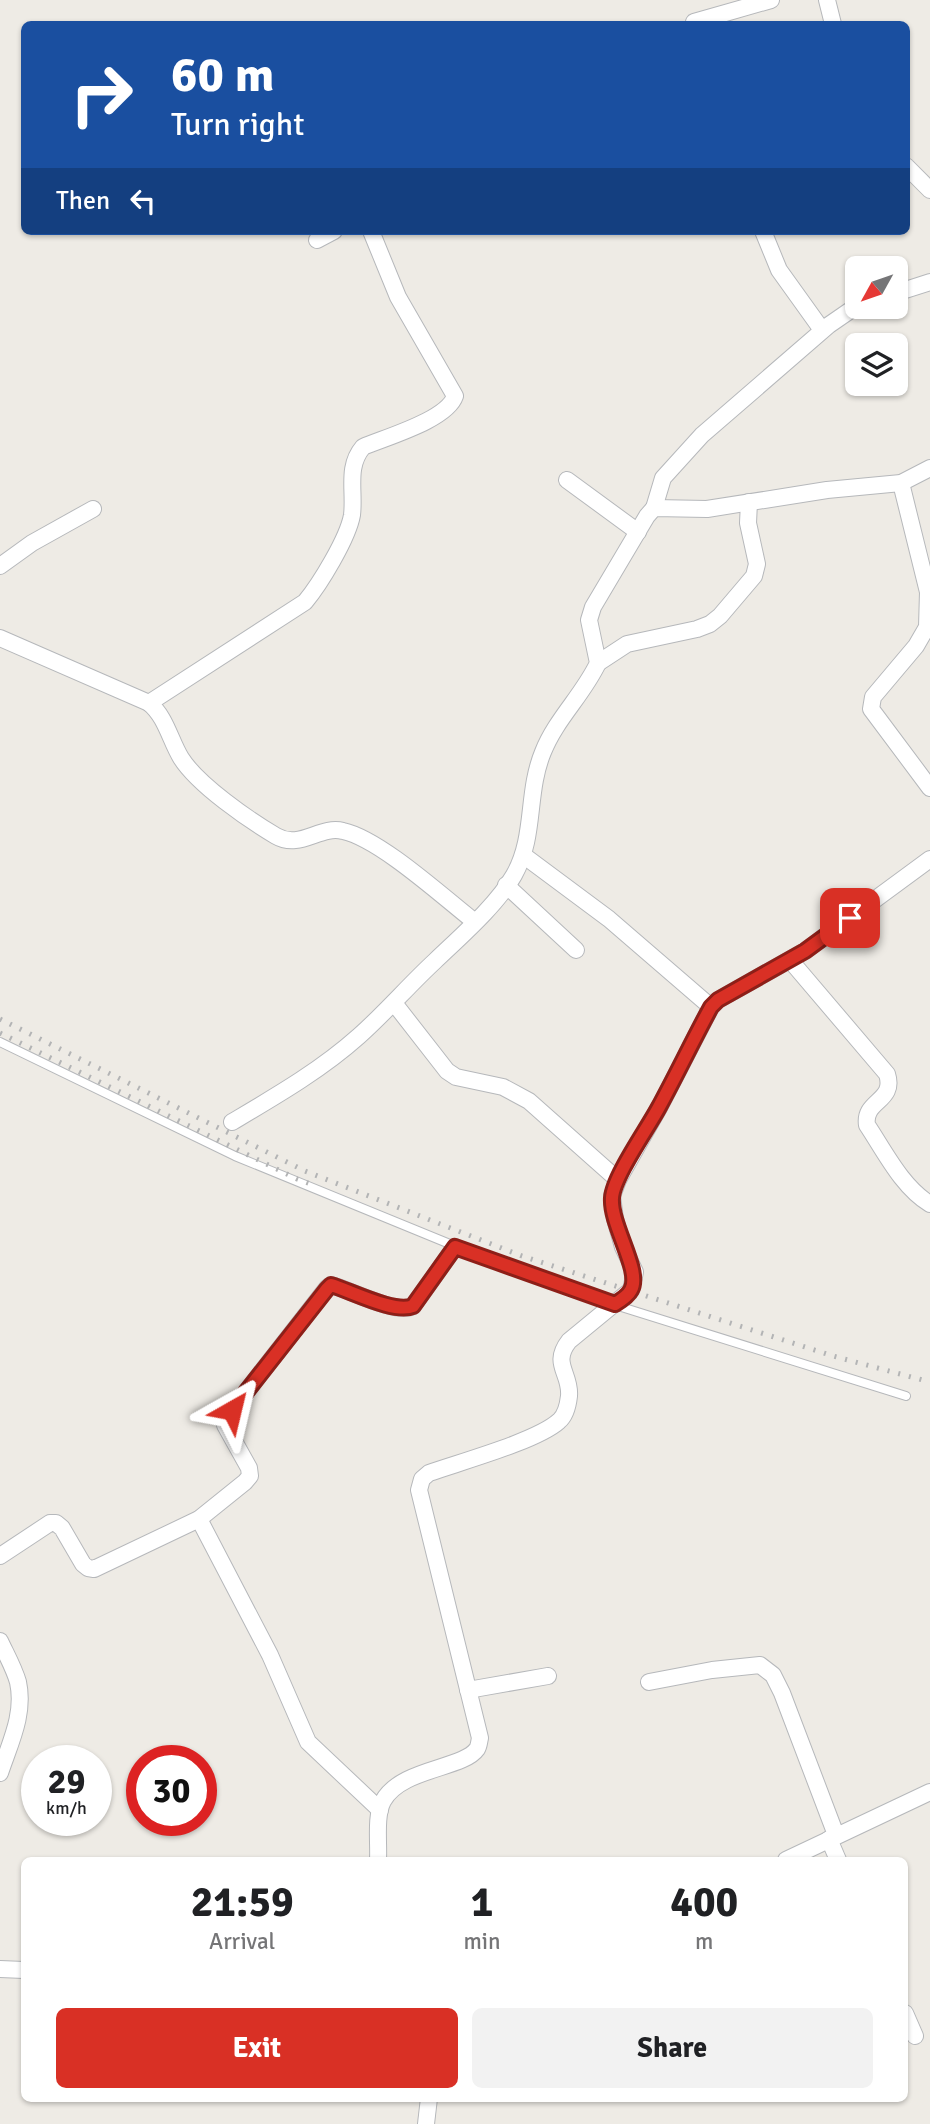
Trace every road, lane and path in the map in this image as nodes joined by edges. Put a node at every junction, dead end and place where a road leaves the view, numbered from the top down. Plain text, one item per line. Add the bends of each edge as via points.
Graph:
1 (771, 0) edge
2 (827, 0) edge
3 (698, 21) edge
4 (832, 21) edge
5 (910, 170) edge
6 (930, 190) edge
7 (326, 235) edge
8 (373, 235) edge
9 (765, 235) edge
10 (317, 240) dead end
11 (930, 282) edge
12 (908, 289) edge
13 (845, 312) edge
14 (822, 330) junction
15 (930, 468) edge
16 (568, 480) dead end
17 (901, 483) junction
18 (749, 502) junction
19 (654, 508) junction
20 (93, 509) dead end
21 (638, 532) junction
22 (0, 566) edge
23 (0, 638) edge
24 (598, 663) junction
25 (149, 703) junction
26 (930, 788) edge
27 (523, 855) junction
28 (930, 859) edge
29 (506, 886) junction
30 (475, 922) junction
31 (576, 950) dead end
32 (790, 960) junction
33 (394, 1003) junction
34 (711, 1007) junction
35 (0, 1042) edge
36 (232, 1122) dead end
37 (618, 1180) junction
38 (930, 1204) edge
39 (455, 1247) junction
40 (615, 1304) junction
41 (906, 1395) dead end
42 (199, 1519) junction
43 (0, 1556) edge
44 (0, 1641) edge
45 (548, 1676) dead end
46 (649, 1682) dead end
47 (468, 1690) junction
48 (0, 1773) edge
49 (930, 1792) edge
50 (380, 1810) junction
51 (832, 1837) junction
52 (378, 1857) edge
53 (792, 1857) edge
54 (837, 1857) edge
55 (0, 1969) edge
56 (21, 1970) edge
57 (908, 2019) edge
58 (915, 2036) dead end
59 (429, 2102) edge
60 (426, 2124) edge

1 - 3 street
2 - 4 street
5 - 6 street
7 - 10 street
8 - 25 street via 398,297 454,396 452,404 442,414 363,447 355,456 348,528 318,587 305,602
9 - 14 street via 779,270
11 - 12 street
13 - 14 street
14 - 19 street via 671,466
15 - 17 street
16 - 21 street
17 - 18 street
17 - 26 street via 928,592 928,626 873,697 871,709
18 - 19 street via 707,509
18 - 24 street via 748,523 757,564 754,576 720,616 697,629 628,644
19 - 21 street
20 - 22 street
21 - 24 street via 589,620
23 - 25 street
24 - 27 street via 542,753
25 - 30 street via 187,766 223,800 275,836 294,841 334,829 357,835
27 - 29 street
27 - 34 street via 609,919
28 - 32 street
29 - 30 street
29 - 31 street
30 - 33 street
32 - 34 street
32 - 38 street via 887,1074 888,1092 870,1110 867,1125 903,1178
33 - 36 street via 358,1038
33 - 37 street via 447,1071 503,1087 529,1101
34 - 37 street
35 - 39 lane via 235,1156
37 - 40 street via 612,1196 615,1219 635,1272 631,1290
39 - 40 lane
39 - 42 street via 408,1309 331,1285 327,1289 225,1419 250,1476
40 - 41 lane
40 - 47 street via 562,1350 570,1393 561,1420 541,1434 422,1479 419,1490
42 - 43 street via 94,1569 83,1563 56,1523
42 - 50 street via 270,1655 309,1742
44 - 48 street via 17,1680 20,1716
45 - 47 street
46 - 51 street via 712,1670 767,1668 782,1693
47 - 50 street via 480,1738 477,1749 411,1777 392,1790
49 - 51 street
50 - 52 street
51 - 53 street
51 - 54 street
55 - 56 street
57 - 58 street
59 - 60 street

